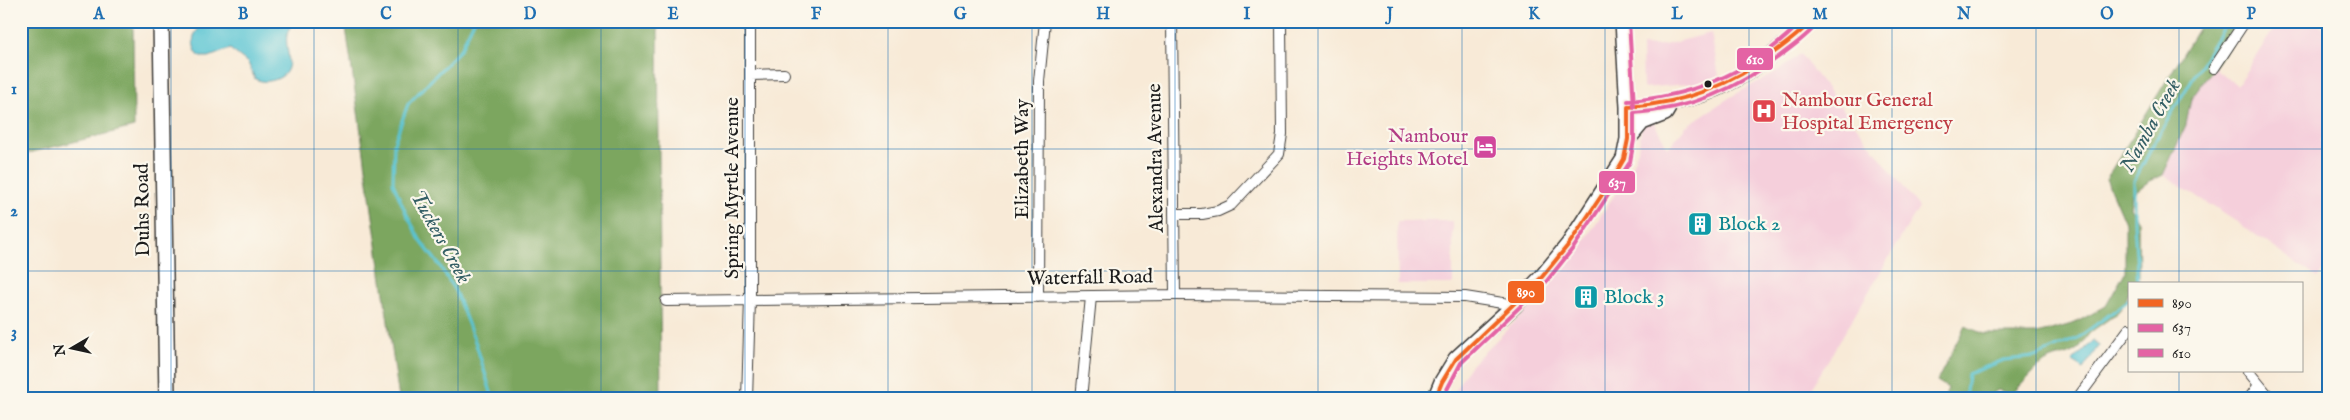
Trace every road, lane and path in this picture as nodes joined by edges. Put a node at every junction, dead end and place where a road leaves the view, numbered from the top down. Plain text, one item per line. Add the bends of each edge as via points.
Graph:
1 (161, 21) edge
2 (750, 21) edge
3 (1045, 21) edge
4 (1172, 21) edge
5 (1281, 21) edge
6 (1622, 21) edge
7 (1811, 21) edge
8 (2245, 21) edge
9 (2214, 68) dead end
10 (784, 74) dead end
11 (750, 75) junction
12 (1670, 104) junction
13 (1628, 108) junction
14 (1628, 139) junction
15 (1174, 214) junction
16 (1175, 295) junction
17 (1038, 297) junction
18 (1091, 297) junction
19 (750, 300) junction
20 (666, 301) dead end
21 (1515, 305) junction
22 (2128, 330) edge
23 (2249, 372) edge
24 (2259, 385) junction
25 (166, 399) edge
26 (747, 399) edge
27 (1081, 399) edge
28 (1435, 399) edge
29 (2077, 399) edge
30 (2249, 399) edge
31 (2271, 399) edge

1 - 25 street, Duhs Road
2 - 11 street, Spring Myrtle Avenue
3 - 17 street, Elizabeth Way via 1039,80
4 - 15 street, Alexandra Avenue
5 - 15 street via 1282,134 1279,154 1230,205 1202,214
6 - 13 street
7 - 12 street via 1746,75 1707,93
8 - 9 street
10 - 11 street, Spring Myrtle Avenue
11 - 19 street, Spring Myrtle Avenue
12 - 13 street
12 - 14 street via 1665,113 1642,122
13 - 14 street
14 - 21 street via 1624,159 1573,238
15 - 16 street, Alexandra Avenue
16 - 18 street, Waterfall Road
16 - 21 street, Waterfall Road via 1465,298
17 - 18 street, Waterfall Road
17 - 19 street, Waterfall Road
18 - 27 street
19 - 20 street, Waterfall Road
19 - 26 street, Spring Myrtle Avenue
21 - 28 street via 1456,359
22 - 29 street
23 - 24 street
24 - 30 street
24 - 31 street

